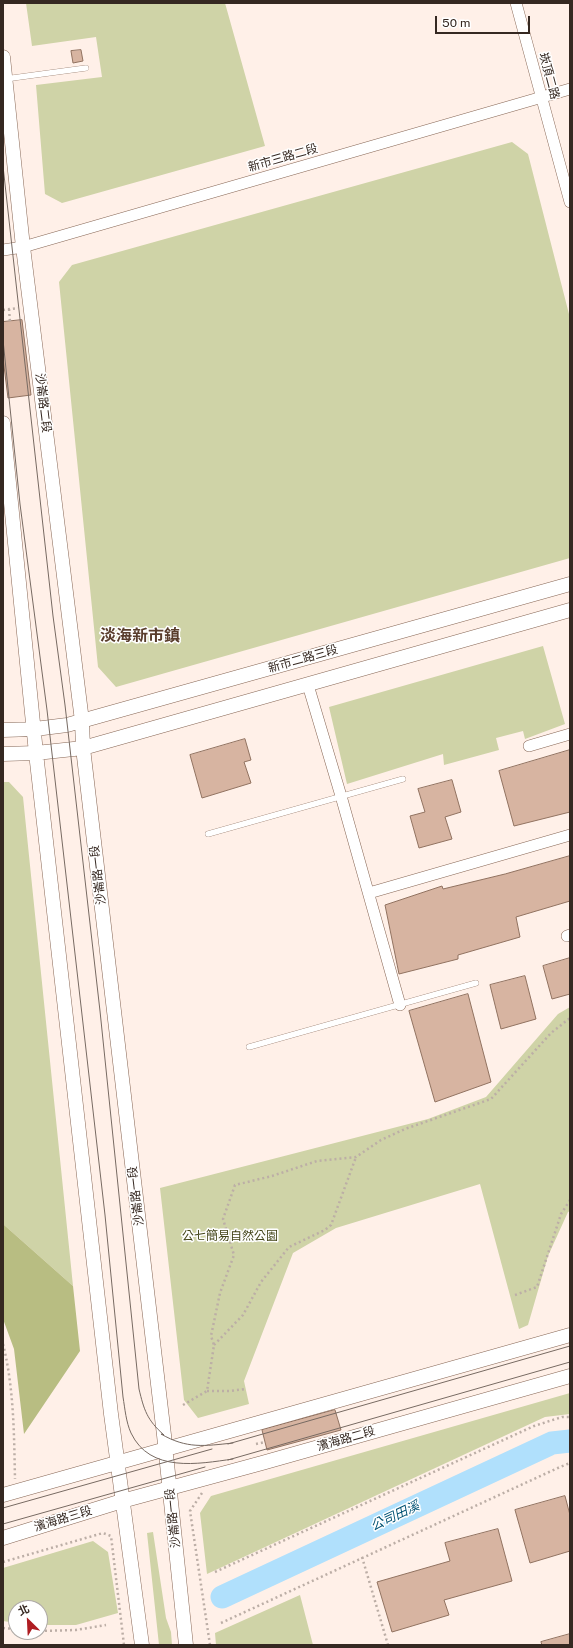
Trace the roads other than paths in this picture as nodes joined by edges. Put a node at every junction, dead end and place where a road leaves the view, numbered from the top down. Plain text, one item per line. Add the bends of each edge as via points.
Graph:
1 (516, 3) edge
2 (3, 57) edge
3 (86, 68) dead end
4 (5, 79) junction
5 (570, 89) edge
6 (542, 97) junction
7 (570, 202) edge
8 (23, 247) junction
9 (3, 250) edge
10 (3, 423) edge
11 (570, 584) edge
12 (570, 610) edge
13 (308, 685) junction
14 (82, 722) junction
15 (35, 729) junction
16 (3, 730) edge
17 (570, 734) edge
18 (529, 746) dead end
19 (83, 748) junction
20 (36, 753) junction
21 (3, 754) edge
22 (403, 778) dead end
23 (341, 796) junction
24 (208, 834) dead end
25 (570, 835) edge
26 (369, 893) junction
27 (476, 983) dead end
28 (400, 1004) junction
29 (249, 1047) dead end
30 (570, 1335) edge
31 (570, 1376) edge
32 (165, 1448) junction
33 (116, 1461) junction
34 (170, 1488) junction
35 (9, 1493) edge
36 (122, 1501) junction
37 (3, 1538) edge
38 (142, 1645) edge
39 (186, 1645) edge

1 - 6 street, 崁頂二路
2 - 4 street, 沙崙路二段
3 - 4 lane
4 - 8 street, 沙崙路二段
5 - 6 street, 新市三路二段
6 - 7 street, 崁頂二路
6 - 8 street, 新市三路二段
8 - 9 street, 新市三路二段
8 - 14 street, 沙崙路二段
10 - 15 street
11 - 14 street, 新市二路三段
12 - 13 street
13 - 19 street
13 - 23 street
14 - 15 street, 新市二路三段
14 - 19 street, 沙崙路二段
15 - 16 street, 新市二路三段
15 - 20 street
17 - 18 street
19 - 20 street
19 - 32 street, 沙崙路一段
20 - 21 street
20 - 33 street
22 - 23 lane
23 - 24 lane
23 - 26 street
25 - 26 street
26 - 28 street
27 - 28 lane
28 - 29 lane
30 - 32 street
31 - 34 street, 濱海路二段
32 - 33 street
32 - 34 street, 沙崙路一段
33 - 35 street
33 - 36 street
34 - 36 street, 濱海路二段
34 - 39 street, 沙崙路一段
36 - 37 street, 濱海路三段
36 - 38 street

